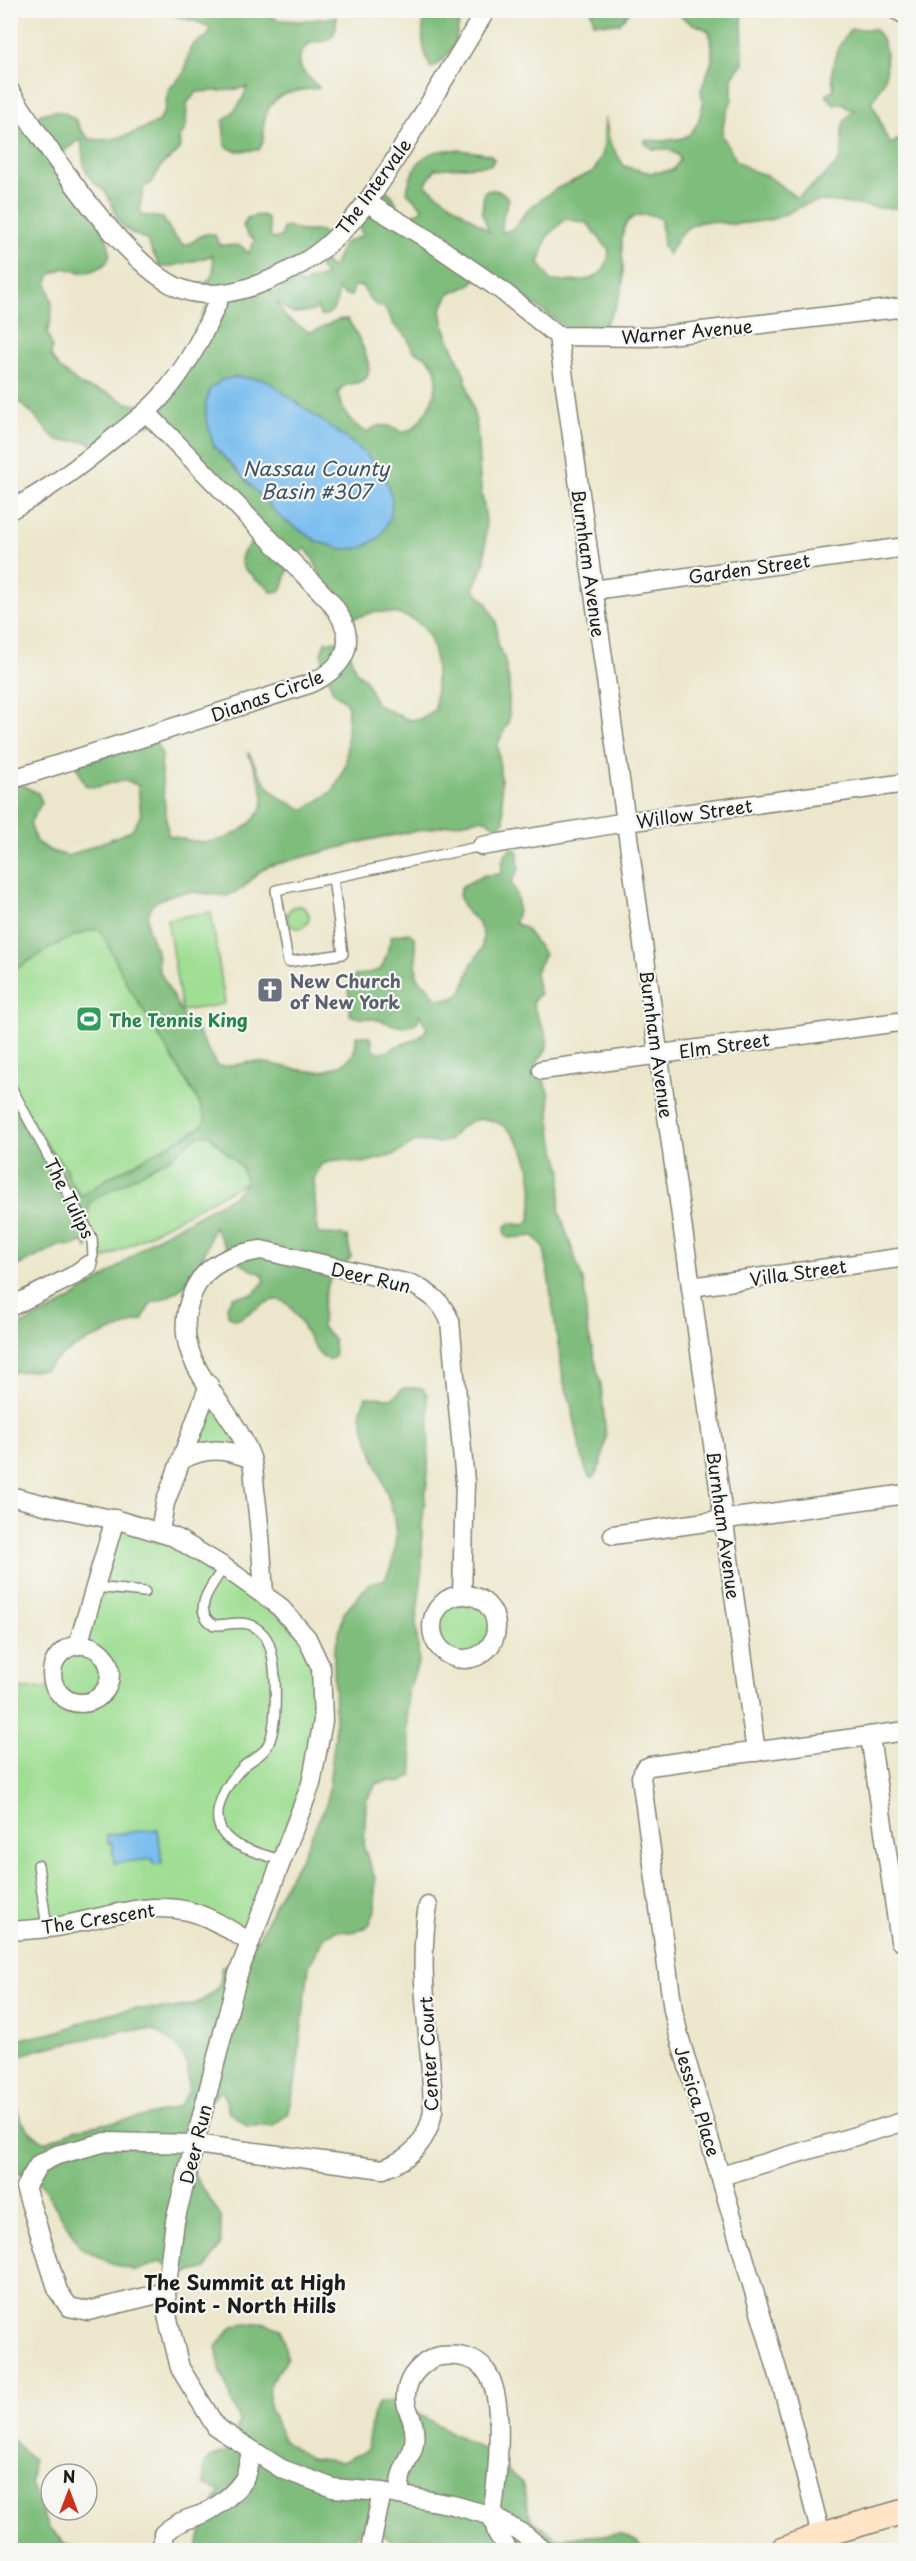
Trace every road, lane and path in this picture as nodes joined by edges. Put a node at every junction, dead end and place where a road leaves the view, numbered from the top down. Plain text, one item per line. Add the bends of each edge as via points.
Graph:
1 (486, 10) edge
2 (896, 10) edge
3 (906, 15) edge
4 (10, 91) edge
5 (366, 202) junction
6 (221, 294) junction
7 (906, 307) edge
8 (558, 336) junction
9 (147, 411) junction
10 (10, 510) edge
11 (906, 547) edge
12 (593, 590) junction
13 (10, 780) edge
14 (906, 783) edge
15 (626, 822) junction
16 (482, 846) joint
17 (333, 878) junction
18 (906, 1020) edge
19 (658, 1054) junction
20 (542, 1070) dead end
21 (10, 1085) edge
22 (906, 1257) edge
23 (88, 1265) joint
24 (691, 1287) junction
25 (10, 1307) edge
26 (209, 1385) junction
27 (251, 1459) junction
28 (181, 1460) junction
29 (906, 1494) edge
30 (10, 1496) edge
31 (115, 1519) junction
32 (723, 1519) junction
33 (160, 1531) junction
34 (613, 1535) dead end
35 (224, 1568) junction
36 (95, 1587) junction
37 (145, 1592) dead end
38 (264, 1595) junction
39 (462, 1595) dead end
40 (78, 1645) dead end
41 (906, 1731) edge
42 (870, 1736) junction
43 (756, 1752) junction
44 (283, 1861) junction
45 (38, 1864) dead end
46 (428, 1906) dead end
47 (47, 1928) junction
48 (10, 1931) edge
49 (900, 1941) dead end
50 (250, 1942) junction
51 (906, 2121) edge
52 (195, 2144) junction
53 (720, 2176) junction
54 (166, 2292) junction
55 (251, 2451) junction
56 (391, 2494) junction
57 (906, 2511) edge
58 (492, 2516) junction
59 (821, 2535) junction
60 (163, 2550) edge
61 (370, 2550) edge
62 (508, 2550) edge
63 (543, 2550) edge
64 (783, 2550) edge

1 - 5 street, The Intervale
2 - 3 street
4 - 6 street, The Intervale via 81,194 140,260 161,278 184,290
5 - 6 street, The Intervale via 333,241 294,268 254,286
5 - 8 street via 501,290
6 - 9 street via 182,369
7 - 8 street, Warner Avenue via 651,337
8 - 12 street, Burnham Avenue
9 - 10 street via 66,476
9 - 13 street, Dianas Circle via 329,600 347,633 346,652 334,670 309,684
11 - 12 street, Garden Street
12 - 15 street, Burnham Avenue
14 - 15 street, Willow Street
15 - 16 street, Willow Street
15 - 19 street, Burnham Avenue
16 - 17 lane
17 - 17 lane via 276,890 288,962 344,954
18 - 19 street, Elm Street
19 - 20 street, Elm Street
19 - 24 street, Burnham Avenue
21 - 23 lane, The Tulips via 92,1238 93,1256
22 - 24 street, Villa Street
23 - 25 street, The Tulips
24 - 32 street, Burnham Avenue
26 - 27 street, Deer Run
26 - 28 street
26 - 39 street, Deer Run via 188,1353 184,1336 186,1307 197,1282 210,1268 238,1253 278,1253 303,1262 414,1285 436,1297 450,1321 465,1482
27 - 28 street via 221,1449 198,1452
27 - 38 street, Deer Run
28 - 33 street via 165,1503
29 - 32 street
30 - 31 street
31 - 33 street
31 - 36 street
32 - 34 street
32 - 43 street, Burnham Avenue
33 - 35 street, Deer Run
35 - 38 street, Deer Run
35 - 44 lane via 205,1597 205,1615 214,1624 245,1624 263,1634 270,1647 275,1689 274,1733 265,1749 230,1782 221,1797 218,1818 232,1841
36 - 37 lane
36 - 40 street
38 - 44 street, Deer Run via 307,1638 321,1668 323,1721 311,1784
41 - 42 street, Jessica Place
42 - 43 street, Jessica Place
42 - 49 street
43 - 53 street, Jessica Place via 650,1766 641,1777 673,2010
44 - 50 street, Deer Run
45 - 47 lane
46 - 52 street, Center Court via 422,1937 423,1979 433,2111 427,2135 412,2154 383,2169
47 - 48 street, The Crescent
47 - 50 street, The Crescent via 147,1908 168,1908 190,1911
50 - 52 street, Deer Run via 238,1974
51 - 53 street
52 - 54 street, Deer Run via 175,2221
52 - 54 street, Center Court via 106,2142 88,2146 39,2164 25,2187 58,2290 69,2307 88,2311
53 - 59 street, Jessica Place
54 - 55 street, Deer Run via 167,2314 180,2368 216,2427
55 - 56 street, Deer Run via 282,2469 333,2488
55 - 60 street via 244,2478 214,2508 170,2527 163,2534
56 - 58 street, Deer Run
56 - 58 street via 412,2456 414,2427 407,2412 407,2387 417,2369 435,2357 453,2355 484,2368 495,2397 499,2453
56 - 61 street
57 - 59 street
58 - 62 street via 496,2533
58 - 63 street, Deer Run
59 - 64 street

